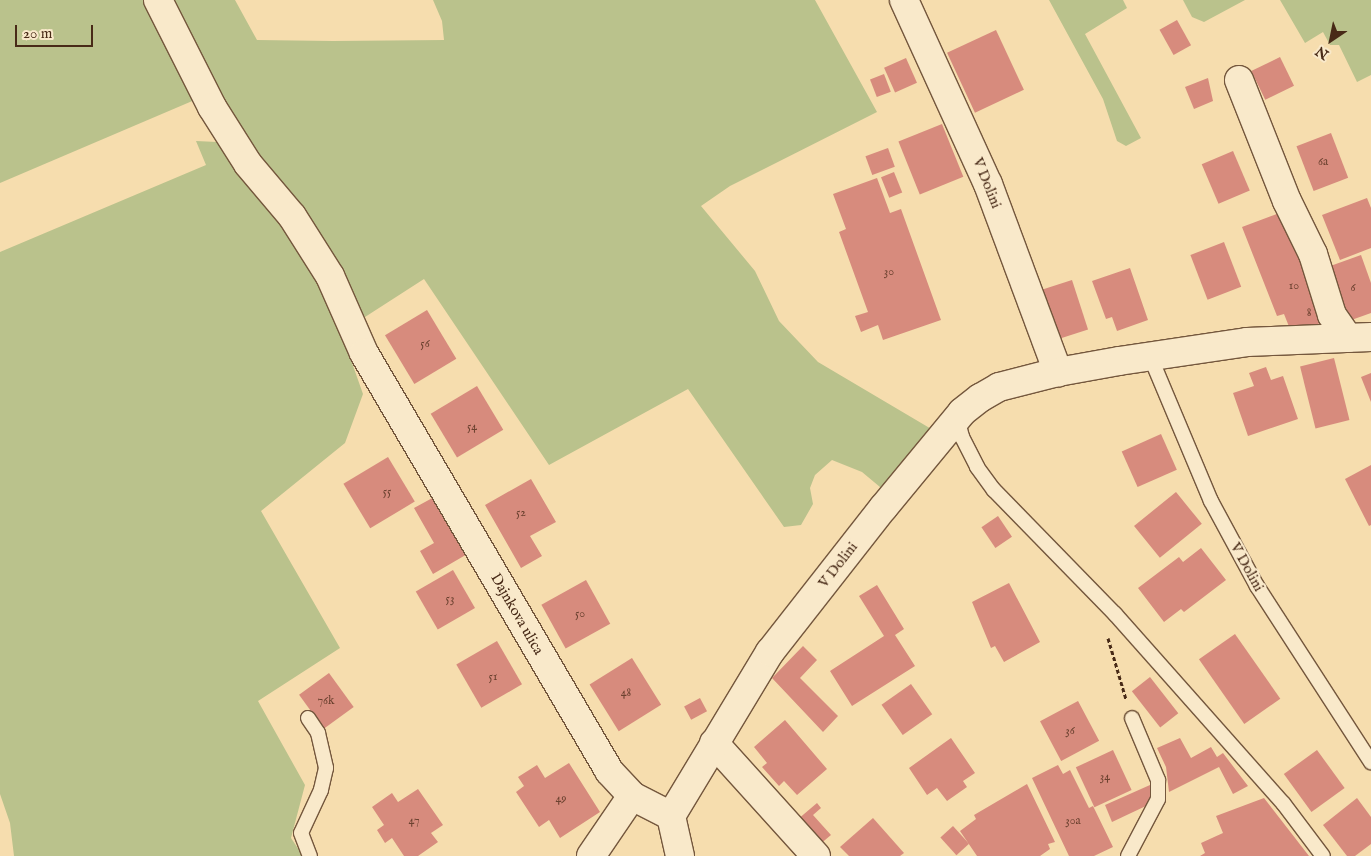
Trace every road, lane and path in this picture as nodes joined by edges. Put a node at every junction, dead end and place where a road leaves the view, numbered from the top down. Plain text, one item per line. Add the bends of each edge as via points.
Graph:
1 (158, 0) edge
2 (904, 0) edge
3 (1239, 80) dead end
4 (1359, 337) edge
5 (1150, 356) junction
6 (1058, 372) junction
7 (957, 418) junction
8 (1115, 614) junction
9 (308, 718) dead end
10 (1132, 718) joint
11 (714, 743) junction
12 (1371, 762) edge
13 (632, 796) junction
14 (671, 816) junction
15 (310, 856) edge
16 (591, 856) edge
17 (680, 856) edge
18 (816, 856) edge
19 (1128, 856) edge
20 (1323, 856) edge

1 - 13 street, Dajnkova ulica via 212,107 248,164 292,216 330,276 364,353 609,771
2 - 6 street, V Dolini via 988,184
3 - 4 street, V Dolini via 1287,201 1313,254 1332,315
4 - 5 street, V Dolini via 1247,342
5 - 6 street, V Dolini
5 - 12 lane, V Dolini via 1211,501 1257,586
6 - 7 street, V Dolini via 999,387
7 - 8 lane via 962,437 977,467 994,490
7 - 11 street, V Dolini via 770,652
8 - 10 path via 1106,623 1106,629
8 - 20 lane via 1277,796
9 - 15 lane via 318,733 326,768 321,790 302,833 301,839
10 - 19 lane via 1158,780 1158,799
11 - 14 street, V Dolini
11 - 18 street
13 - 14 street, Dajnkova ulica
13 - 16 street
14 - 17 street

